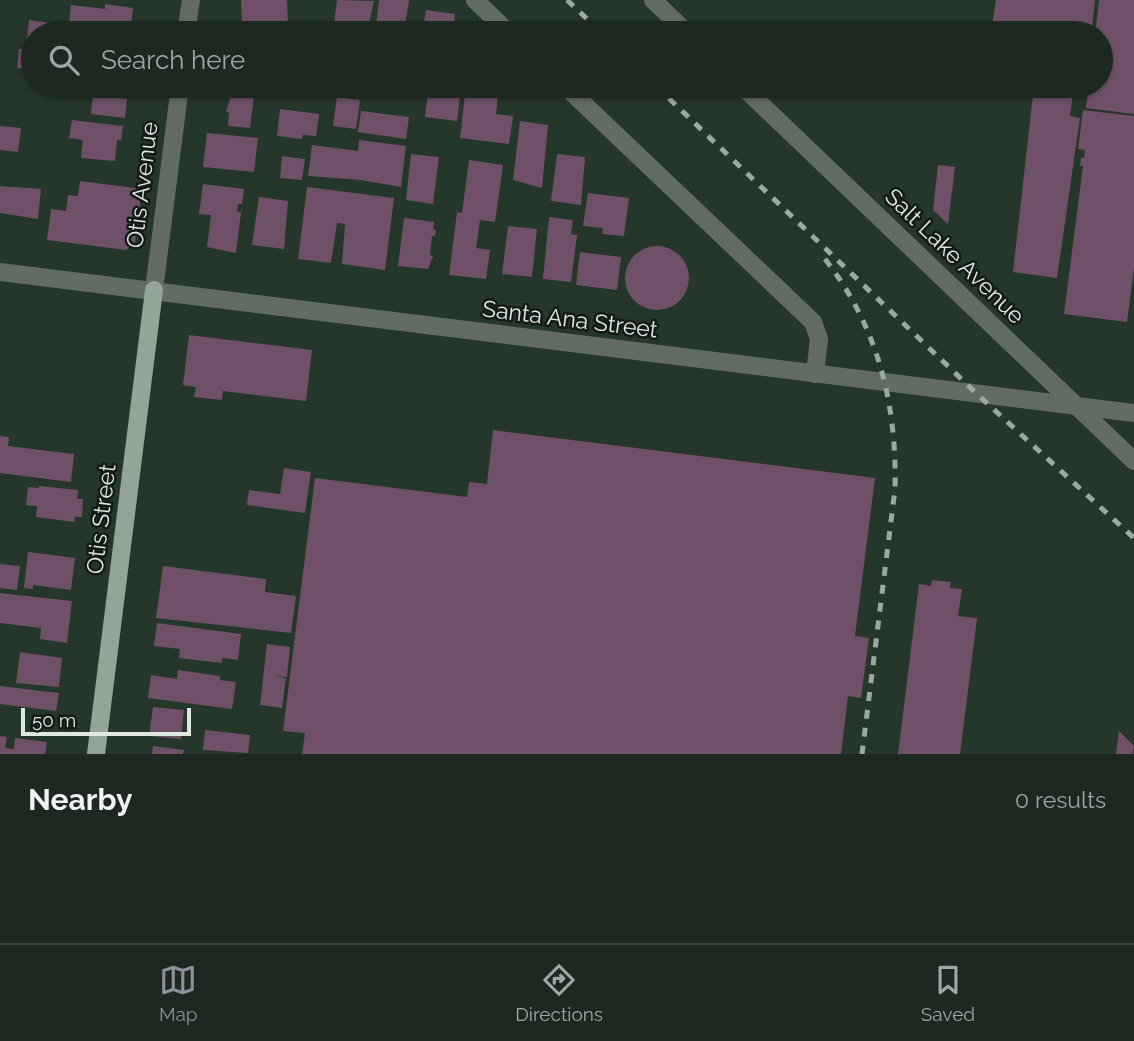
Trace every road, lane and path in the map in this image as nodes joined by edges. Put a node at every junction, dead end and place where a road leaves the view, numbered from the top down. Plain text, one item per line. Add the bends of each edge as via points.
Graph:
1 (191, 0) edge
2 (475, 0) edge
3 (653, 0) edge
4 (188, 21) edge
5 (497, 21) edge
6 (675, 21) edge
7 (178, 98) edge
8 (578, 98) edge
9 (754, 98) edge
10 (0, 272) edge
11 (154, 290) junction
12 (815, 374) junction
13 (1073, 405) junction
14 (1134, 413) edge
15 (1134, 461) edge
16 (96, 754) edge

1 - 4 street
2 - 5 street
3 - 6 street
7 - 11 street, Otis Avenue
8 - 12 street via 813,322 819,339
9 - 13 street, Salt Lake Avenue
10 - 11 street, Santa Ana Street
11 - 12 street, Santa Ana Street
11 - 16 main road, Otis Street
12 - 13 street, Santa Ana Street
13 - 14 street, Santa Ana Street
13 - 15 street, Salt Lake Avenue

